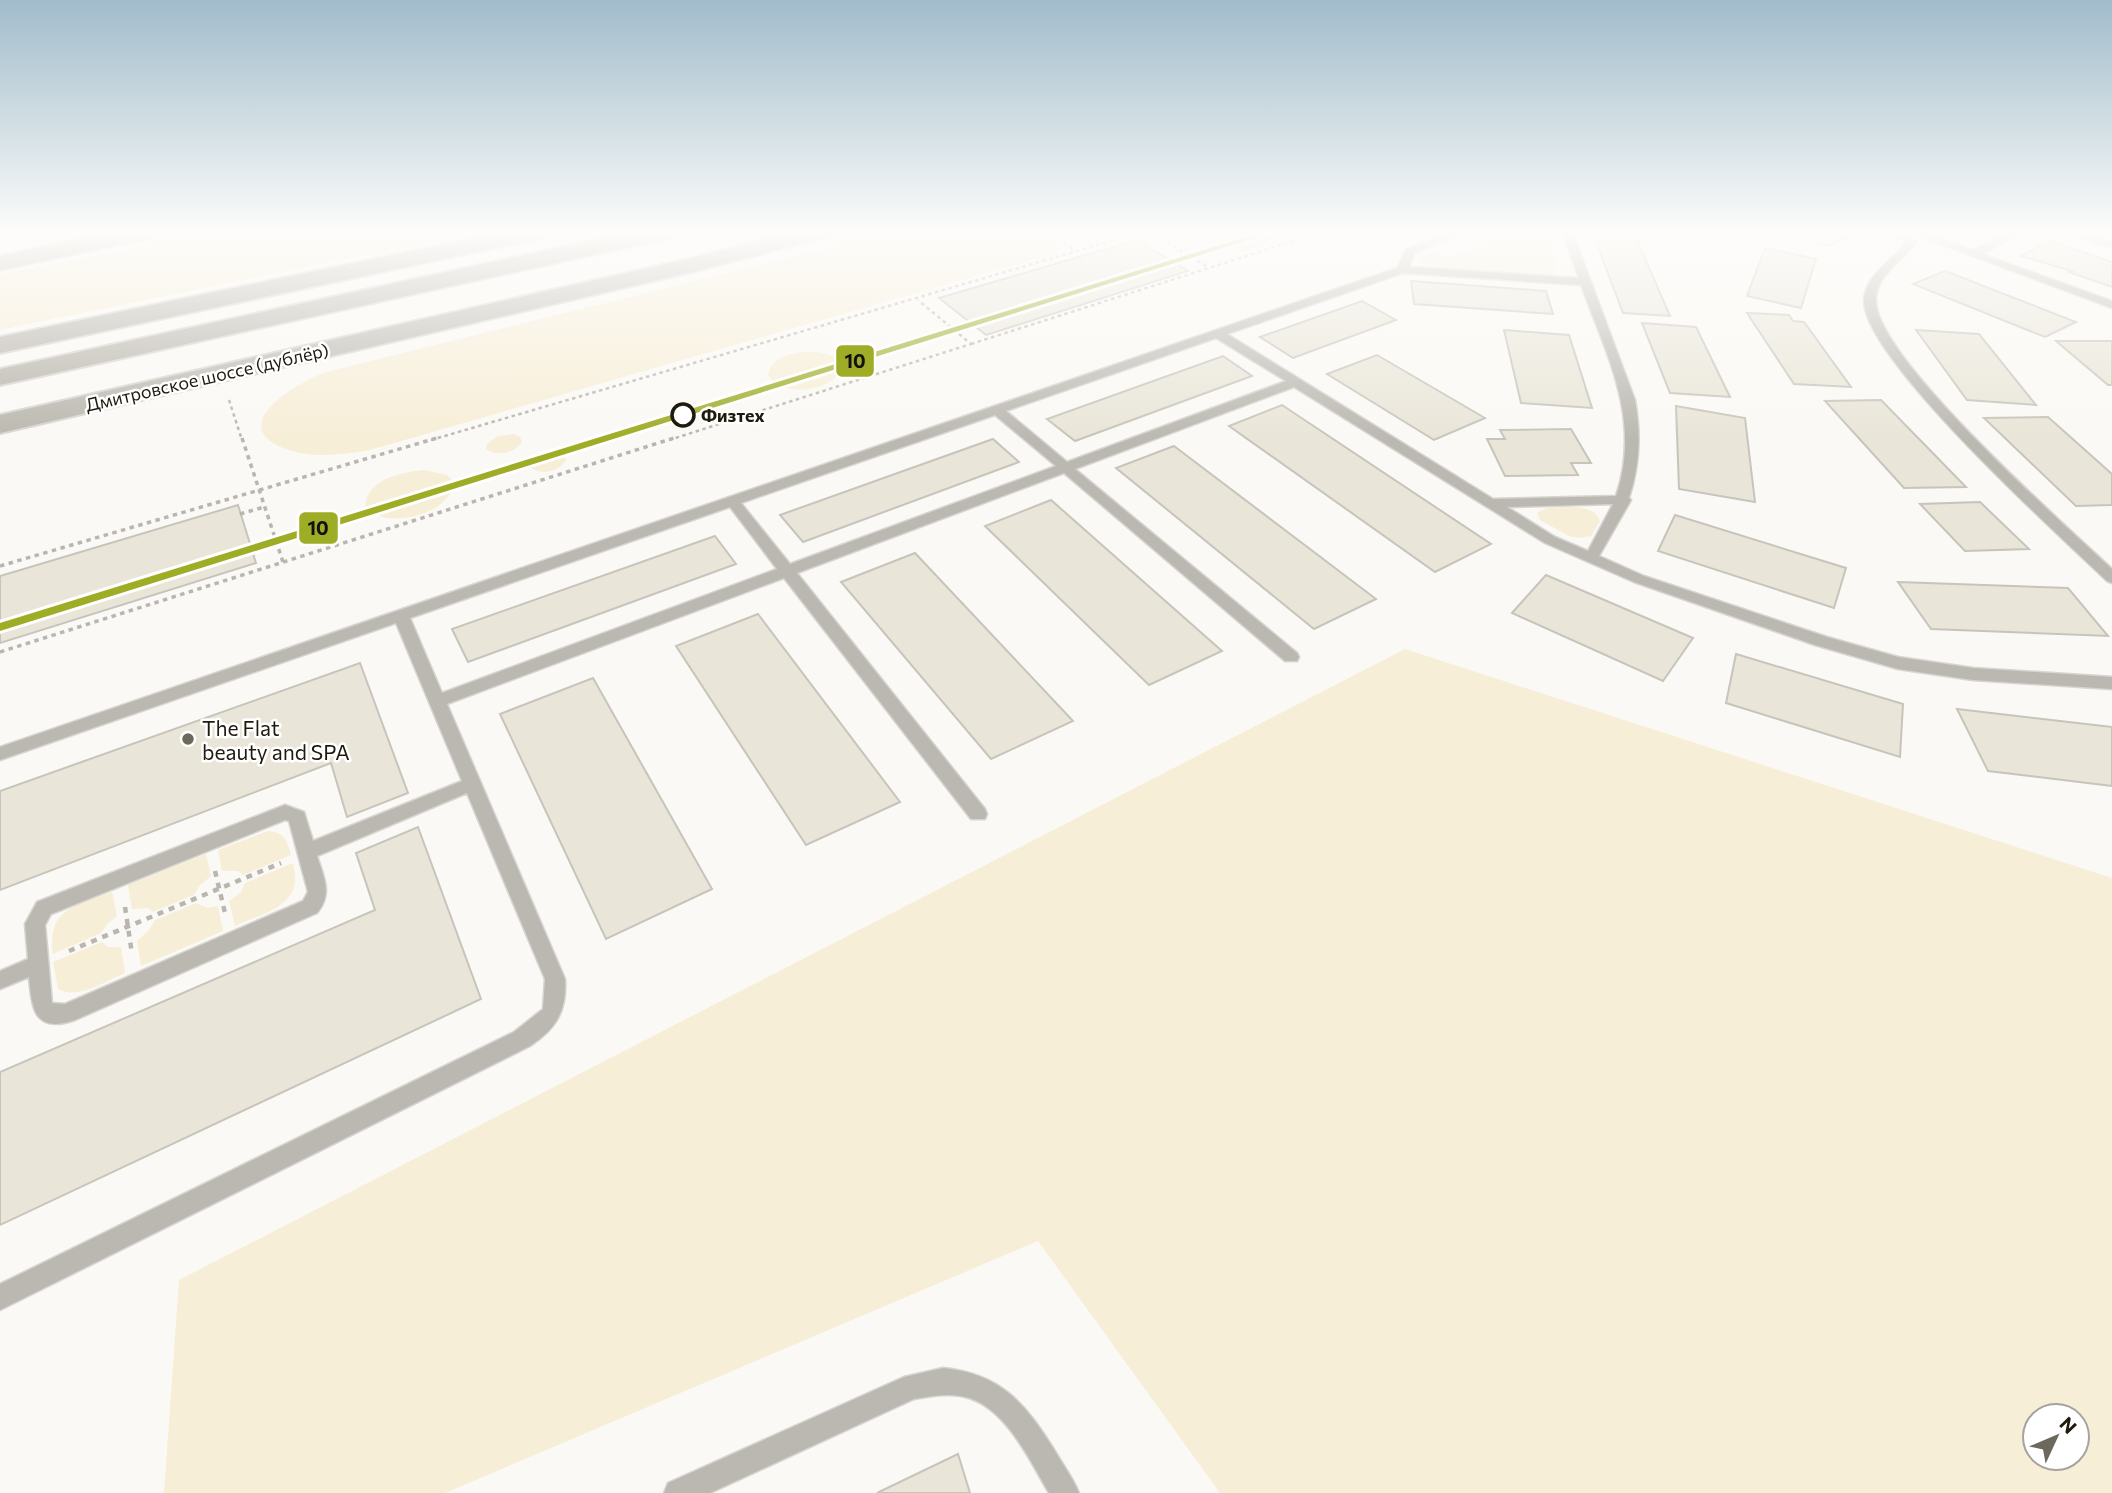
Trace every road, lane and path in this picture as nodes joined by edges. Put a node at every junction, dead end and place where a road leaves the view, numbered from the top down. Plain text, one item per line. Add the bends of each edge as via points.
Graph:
1 (211, 301) edge
2 (350, 301) edge
3 (537, 301) edge
4 (911, 301) edge
5 (919, 301) edge
6 (1107, 301) edge
7 (1314, 301) edge
8 (1592, 301) edge
9 (1870, 301) edge
10 (2071, 301) edge
11 (2112, 317) edge
12 (1218, 334) junction
13 (971, 344) junction
14 (0, 345) edge
15 (0, 377) edge
16 (1296, 382) junction
17 (226, 391) dead end
18 (997, 410) junction
19 (0, 424) edge
20 (1065, 466) junction
21 (258, 491) junction
22 (1623, 500) junction
23 (732, 501) junction
24 (1489, 503) junction
25 (264, 507) junction
26 (240, 514) dead end
27 (276, 544) junction
28 (252, 552) dead end
29 (1590, 559) junction
30 (282, 562) junction
31 (0, 566) edge
32 (787, 571) junction
33 (2112, 578) edge
34 (401, 616) junction
35 (0, 652) edge
36 (1291, 657) dead end
37 (2112, 683) edge
38 (437, 701) junction
39 (0, 754) edge
40 (472, 784) junction
41 (978, 814) dead end
42 (208, 841) junction
43 (307, 852) junction
44 (119, 876) junction
45 (220, 889) junction
46 (128, 927) junction
47 (231, 942) junction
48 (38, 964) junction
49 (0, 980) edge
50 (136, 983) junction
51 (0, 1297) edge
52 (678, 1493) edge
53 (1065, 1493) edge

1 - 14 highway
2 - 15 highway
3 - 19 main road, Дмитровское шоссе (дублёр)
4 - 21 path
5 - 13 path
6 - 13 path
7 - 12 lane
8 - 22 lane via 1634,424 1631,471
9 - 33 lane via 1876,325 1929,398
10 - 11 lane
12 - 16 lane
12 - 18 lane
13 - 30 path
16 - 20 lane
16 - 24 lane
17 - 21 path
18 - 20 lane
18 - 23 lane
20 - 32 lane
20 - 36 lane
21 - 25 path
21 - 31 path
22 - 24 lane
22 - 29 lane
23 - 32 lane
23 - 34 lane
24 - 29 lane
25 - 26 path
25 - 27 path
27 - 28 path
27 - 30 path
29 - 37 lane via 1821,641 1898,663 1973,674
30 - 35 path
32 - 38 lane
32 - 41 lane
34 - 38 lane
34 - 39 lane
38 - 40 lane
40 - 43 lane
40 - 51 lane via 555,979 557,1002 544,1025
42 - 43 lane via 285,811 297,817
42 - 44 lane
42 - 45 path
43 - 45 path
43 - 47 lane via 317,900
44 - 46 path
44 - 48 lane via 54,902 37,915
45 - 46 path
45 - 47 path
46 - 48 path
46 - 50 path
47 - 50 lane
48 - 49 lane
48 - 50 lane via 42,1007 54,1016
52 - 53 lane via 913,1386 936,1380 973,1384 1006,1404

